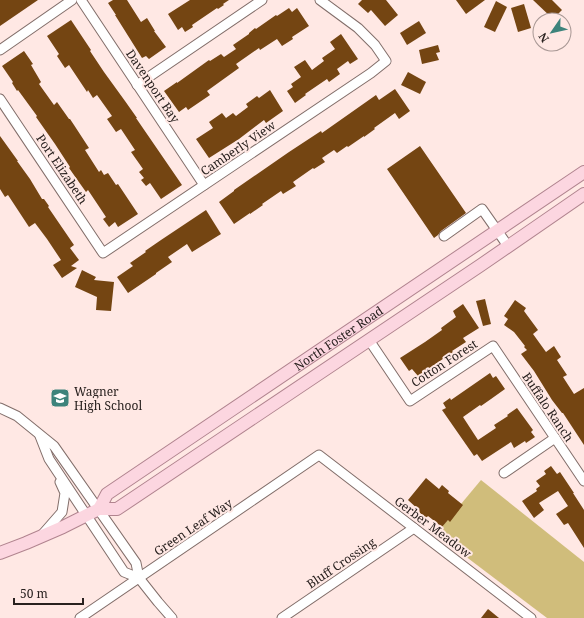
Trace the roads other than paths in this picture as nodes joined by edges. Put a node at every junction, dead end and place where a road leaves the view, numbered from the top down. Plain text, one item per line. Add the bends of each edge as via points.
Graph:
1 (72, 0) edge
2 (81, 0) edge
3 (262, 0) edge
4 (320, 0) edge
5 (0, 50) edge
6 (137, 85) junction
7 (0, 99) edge
8 (584, 172) edge
9 (204, 185) junction
10 (584, 194) edge
11 (498, 230) junction
12 (444, 236) dead end
13 (508, 246) junction
14 (103, 254) joint
15 (369, 340) junction
16 (493, 346) joint
17 (0, 408) edge
18 (40, 436) junction
19 (555, 438) junction
20 (319, 455) joint
21 (56, 469) junction
22 (504, 473) dead end
23 (584, 481) edge
24 (99, 509) junction
25 (87, 516) junction
26 (414, 528) junction
27 (39, 538) junction
28 (0, 553) edge
29 (139, 578) junction
30 (80, 618) edge
31 (172, 618) edge
32 (282, 618) edge
33 (531, 618) edge

1 - 5 street
2 - 6 street, Davenport Bay
3 - 6 street
4 - 9 street, Camberly View via 358,28 386,61
6 - 9 street, Davenport Bay
7 - 14 street, Port Elizabeth
8 - 11 main road, North Foster Road
9 - 14 street, Camberly View
10 - 13 main road, North Foster Road
11 - 12 street via 482,209
11 - 13 street
11 - 24 main road, North Foster Road via 107,494
13 - 15 main road, North Foster Road
15 - 16 street, Cotton Forest via 410,401
15 - 24 main road, North Foster Road via 117,509
16 - 19 street, Buffalo Ranch
17 - 18 street via 17,416
18 - 21 street
18 - 24 street via 54,446
19 - 22 street
19 - 23 street, Buffalo Ranch
20 - 26 street, Gerber Meadow
20 - 29 street, Green Leaf Way
21 - 25 street
21 - 27 street via 65,494 62,512
24 - 25 main road, North Foster Road
24 - 29 street via 136,563
25 - 27 main road, North Foster Road
25 - 29 street via 124,572
26 - 32 street, Bluff Crossing
26 - 33 street, Gerber Meadow
27 - 28 main road, North Foster Road
29 - 30 street, Green Leaf Way
29 - 31 street

